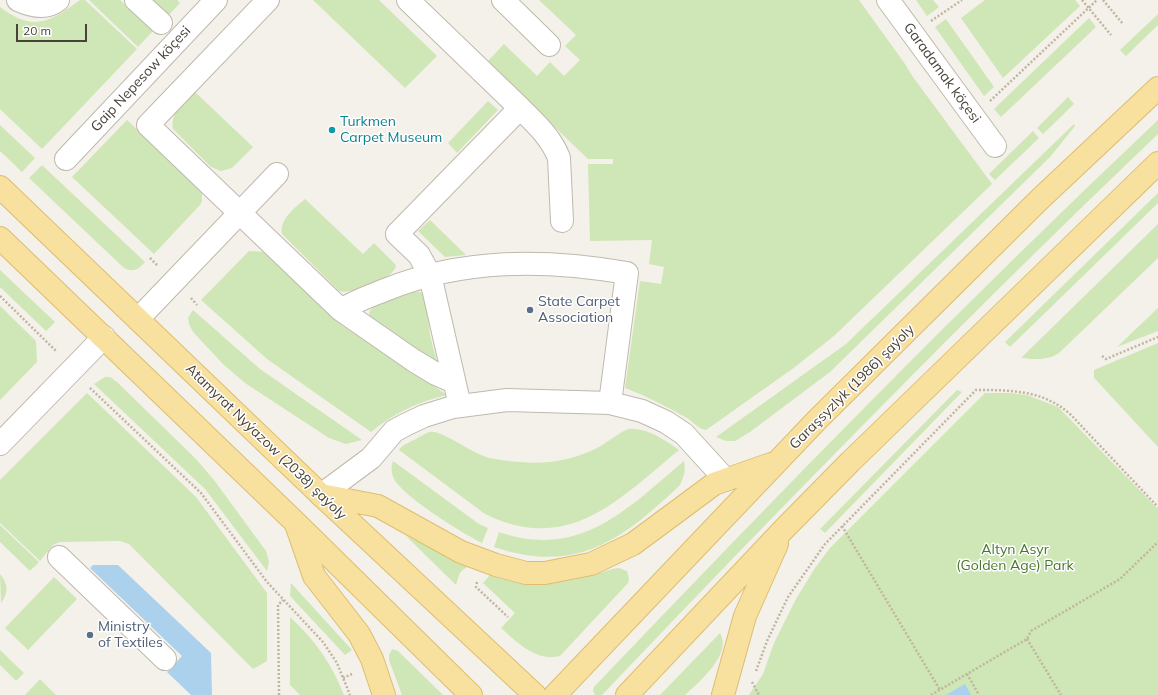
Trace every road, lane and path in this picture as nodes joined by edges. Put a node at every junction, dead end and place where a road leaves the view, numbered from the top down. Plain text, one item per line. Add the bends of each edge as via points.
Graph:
1 (18, 0) edge
2 (58, 0) edge
3 (136, 0) edge
4 (216, 0) edge
5 (268, 0) edge
6 (408, 0) edge
7 (503, 0) edge
8 (888, 0) edge
9 (962, 0) edge
10 (1082, 0) edge
11 (1097, 0) edge
12 (1103, 0) edge
13 (1088, 8) junction
14 (931, 21) dead end
15 (161, 24) dead end
16 (1123, 24) dead end
17 (1111, 35) dead end
18 (549, 45) dead end
19 (1158, 88) edge
20 (520, 108) junction
21 (973, 114) junction
22 (995, 146) dead end
23 (66, 158) dead end
24 (1158, 163) edge
25 (277, 174) dead end
26 (0, 187) edge
27 (240, 213) junction
28 (562, 221) dead end
29 (0, 238) edge
30 (430, 275) junction
31 (0, 296) edge
32 (341, 310) junction
33 (138, 319) junction
34 (104, 337) junction
35 (1158, 337) edge
36 (58, 354) dead end
37 (1102, 356) dead end
38 (454, 382) junction
39 (90, 388) dead end
40 (610, 403) junction
41 (460, 406) junction
42 (0, 444) edge
43 (776, 462) junction
44 (726, 480) junction
45 (322, 495) junction
46 (1158, 507) edge
47 (295, 522) junction
48 (842, 526) junction
49 (784, 529) junction
50 (1158, 542) edge
51 (59, 557) dead end
52 (476, 587) dead end
53 (283, 600) junction
54 (508, 617) dead end
55 (1027, 639) junction
56 (165, 659) dead end
57 (967, 674) junction
58 (940, 690) junction
59 (279, 695) edge
60 (350, 695) edge
61 (384, 695) edge
62 (472, 695) edge
63 (535, 695) edge
64 (555, 695) edge
65 (627, 695) edge
66 (723, 695) edge
67 (759, 695) edge
68 (931, 695) edge
69 (979, 695) edge
70 (1061, 695) edge

1 - 2 street via 38,7
3 - 15 street
4 - 23 street, Gaip Nepesow köçesi
5 - 27 street via 148,124
6 - 20 street
7 - 18 street
8 - 21 street, Garadamak köçesi
9 - 14 path
10 - 13 path
11 - 13 path
12 - 16 path
13 - 17 path
13 - 21 path via 988,103
19 - 43 main road, Garaşsyzlyk (1986) şaýoly via 1040,200
20 - 28 street via 548,136 557,153
20 - 30 street via 397,234 419,255
21 - 22 street, Garadamak köçesi
24 - 49 main road
25 - 27 street
26 - 33 main road, Atamyrat Nyýazow (2038) şaýoly
27 - 32 street
27 - 33 street
29 - 34 main road
30 - 32 street via 400,284
30 - 38 street
30 - 40 street via 465,268 519,263 569,264 627,273
31 - 36 path
32 - 38 street via 419,364
33 - 45 main road, Atamyrat Nyýazow (2038) şaýoly
34 - 42 street
34 - 47 main road
35 - 37 path via 1106,359
38 - 41 street
39 - 53 path via 201,493
40 - 41 street via 507,400
40 - 44 street via 642,411 666,422 684,434
41 - 45 street via 424,416 394,431 371,458
43 - 44 main road
43 - 64 main road, Garaşsyzlyk (1986) şaýoly
44 - 45 main road via 702,492 633,544 591,564 545,573 526,573 496,565 461,552 378,506
45 - 63 main road, Atamyrat Nyýazow (2038) şaýoly
46 - 48 path via 1062,408 1042,397 1026,393 976,390
47 - 61 main road via 314,576 359,634 372,660
47 - 62 main road
48 - 58 path
48 - 67 path via 809,564 778,617 752,683
49 - 65 main road
49 - 66 main road via 745,616
50 - 55 path via 1120,579 1031,631
51 - 56 street
52 - 54 path
53 - 59 path via 278,605
53 - 60 path via 323,642 336,663
55 - 57 path
55 - 70 path
57 - 58 path
57 - 69 path
58 - 68 path

